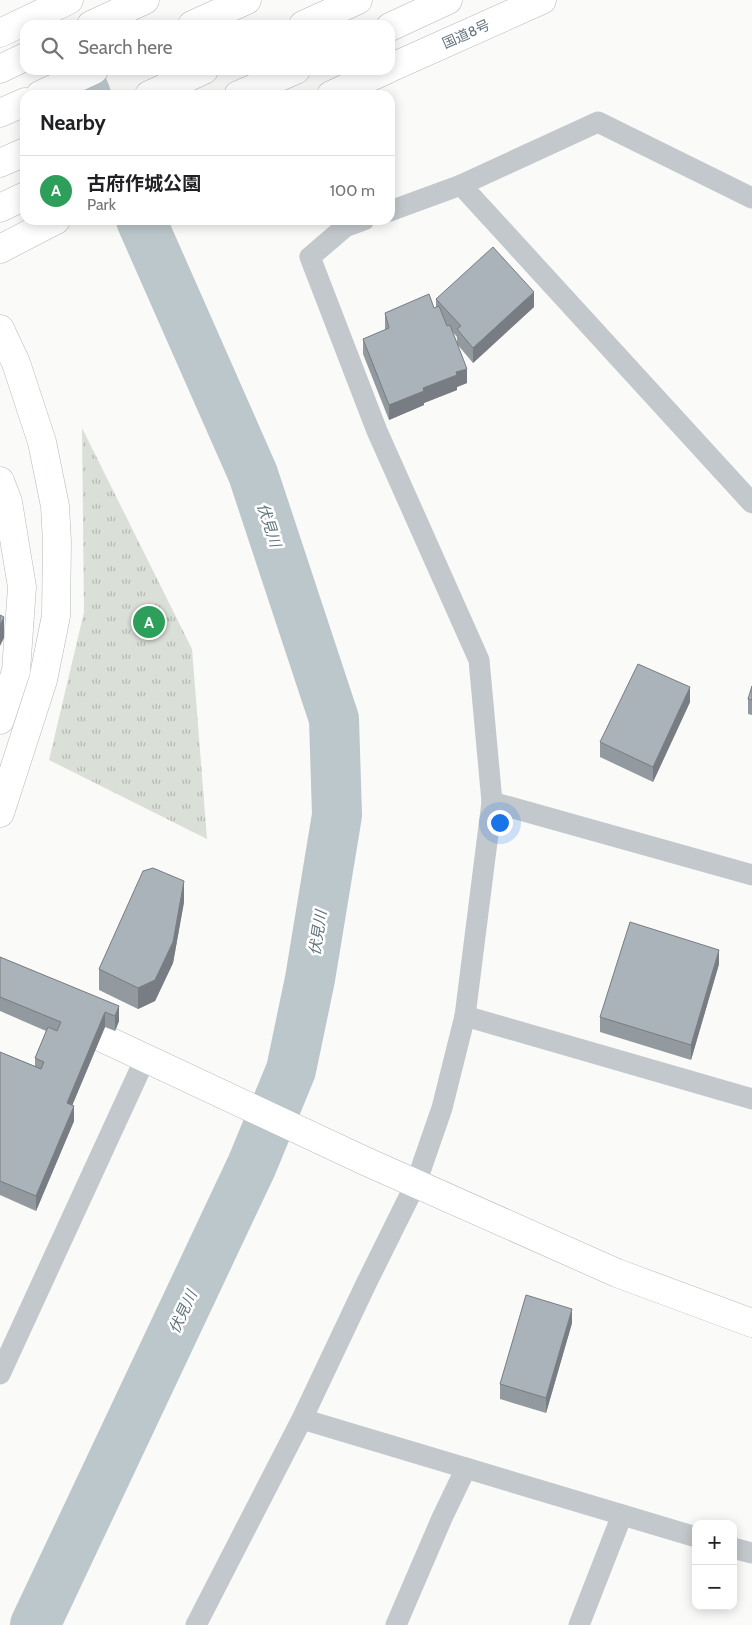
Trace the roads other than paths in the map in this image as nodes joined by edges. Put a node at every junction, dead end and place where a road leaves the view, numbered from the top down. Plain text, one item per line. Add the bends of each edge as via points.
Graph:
1 (69, 0) edge
2 (145, 0) edge
3 (247, 0) edge
4 (358, 0) edge
5 (448, 0) edge
6 (542, 0) edge
7 (27, 20) edge
8 (103, 20) edge
9 (203, 20) edge
10 (314, 20) edge
11 (20, 23) edge
12 (395, 25) edge
13 (0, 33) edge
14 (20, 59) edge
15 (395, 66) edge
16 (0, 69) edge
17 (83, 75) edge
18 (193, 75) edge
19 (284, 75) edge
20 (375, 75) edge
21 (51, 90) edge
22 (160, 90) edge
23 (250, 90) edge
24 (342, 90) edge
25 (20, 104) edge
26 (0, 113) edge
27 (20, 154) edge
28 (0, 163) edge
29 (461, 185) junction
30 (20, 198) edge
31 (752, 198) edge
32 (0, 208) edge
33 (395, 209) edge
34 (46, 225) edge
35 (350, 225) edge
36 (0, 249) edge
37 (0, 329) edge
38 (0, 481) edge
39 (752, 503) edge
40 (0, 720) edge
41 (492, 802) junction
42 (0, 814) edge
43 (752, 875) edge
44 (0, 990) edge
45 (465, 1016) junction
46 (157, 1064) junction
47 (752, 1099) edge
48 (416, 1184) junction
49 (752, 1323) edge
50 (5, 1348) edge
51 (0, 1374) edge
52 (302, 1419) junction
53 (466, 1468) junction
54 (622, 1515) junction
55 (692, 1535) edge
56 (737, 1549) edge
57 (752, 1553) edge
58 (196, 1625) edge
59 (396, 1625) edge
60 (579, 1625) edge

1 - 7 main road
2 - 8 main road
3 - 9 main road
4 - 10 main road
5 - 12 main road
6 - 15 main road, 国道8号
11 - 13 main road
14 - 16 main road
17 - 21 main road
18 - 22 main road
19 - 23 main road
20 - 24 main road
25 - 26 main road
27 - 28 main road
29 - 31 street via 598,122
29 - 33 street
29 - 39 street
30 - 32 main road
34 - 36 main road
35 - 41 street via 310,257 377,431 479,660
37 - 42 main road via 16,363 42,442 55,506 57,542 56,616 45,671
38 - 40 main road via 8,502 22,587 16,671
41 - 43 street
41 - 45 street
44 - 46 main road
45 - 47 street
45 - 48 street via 442,1108
46 - 48 main road
46 - 50 street
48 - 49 main road via 616,1273
48 - 52 street
50 - 51 street
52 - 53 street
52 - 58 street
53 - 54 street
53 - 59 street
54 - 55 street
54 - 60 street
56 - 57 street

